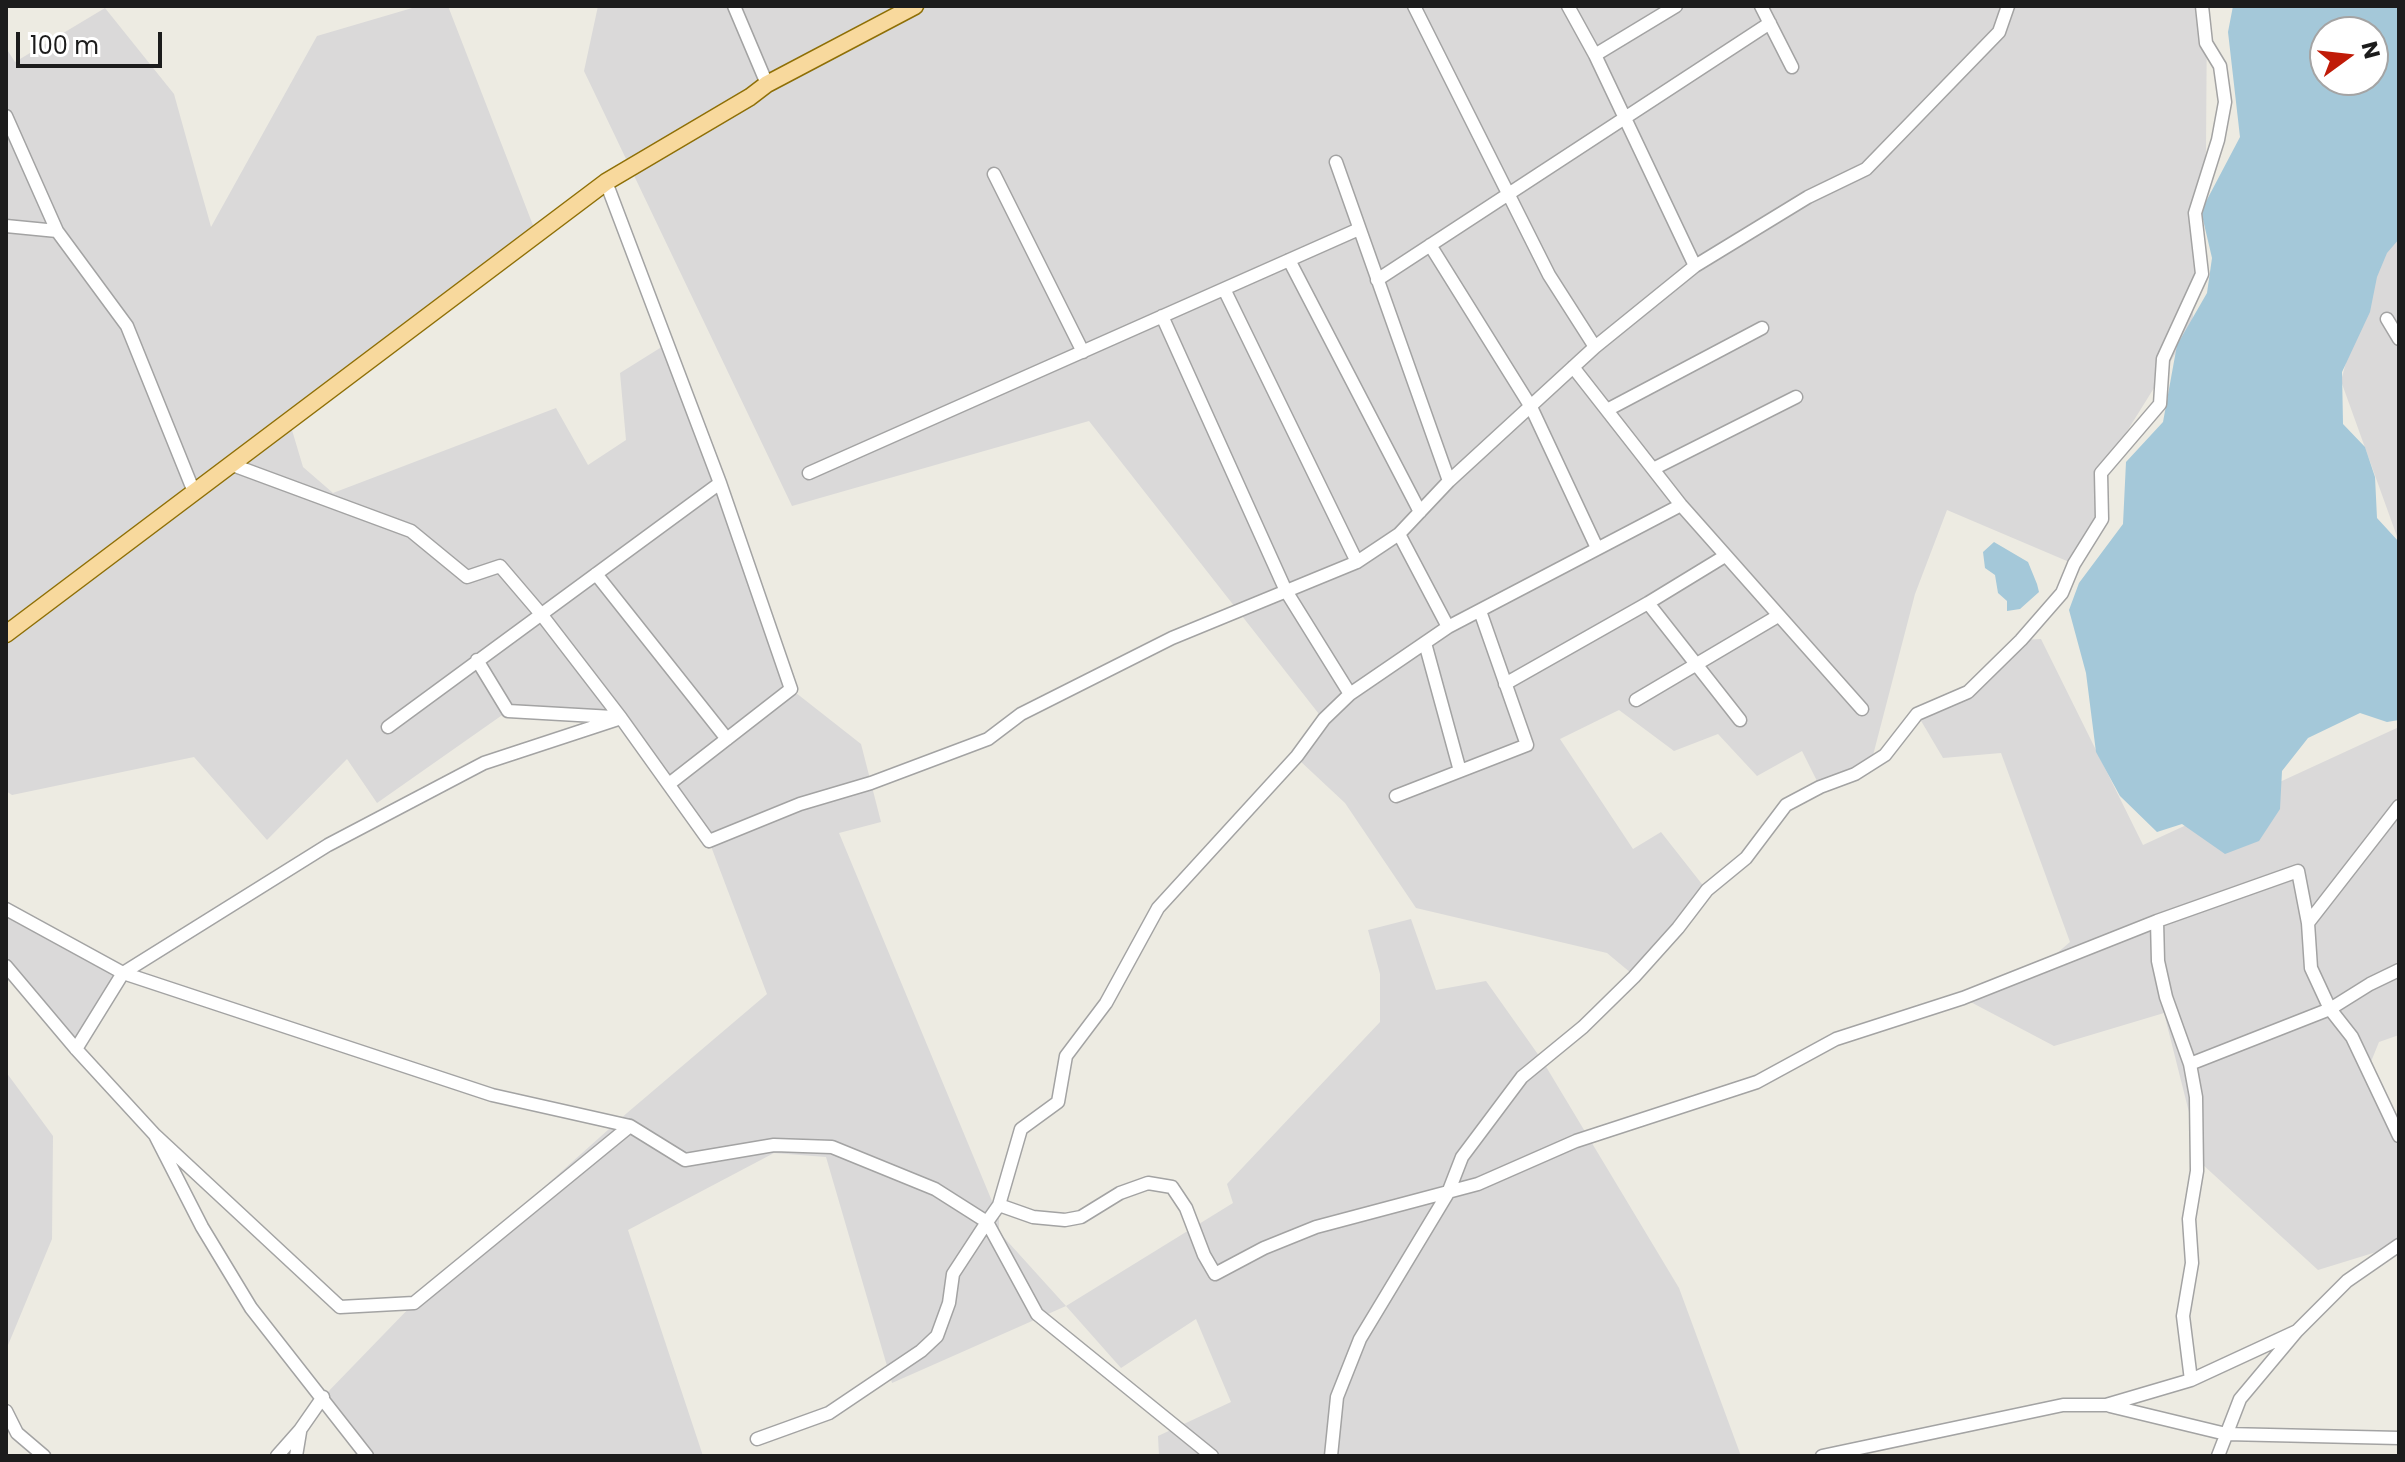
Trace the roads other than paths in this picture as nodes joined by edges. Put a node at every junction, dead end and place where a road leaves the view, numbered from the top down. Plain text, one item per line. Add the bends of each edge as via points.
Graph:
1 (750, 6) edge
2 (915, 6) edge
3 (1414, 6) edge
4 (1568, 6) edge
5 (1676, 6) edge
6 (1761, 6) edge
7 (2008, 6) edge
8 (2202, 6) edge
9 (736, 10) edge
10 (1770, 23) junction
11 (1595, 55) junction
12 (1792, 67) dead end
13 (767, 84) junction
14 (6, 116) edge
15 (1624, 117) junction
16 (1336, 162) dead end
17 (994, 174) dead end
18 (606, 182) junction
19 (1508, 193) junction
20 (6, 226) edge
21 (1359, 229) junction
22 (57, 231) junction
23 (1430, 245) junction
24 (1289, 260) junction
25 (1695, 266) junction
26 (1377, 280) junction
27 (1224, 289) junction
28 (1162, 316) junction
29 (2387, 319) dead end
30 (1762, 328) dead end
31 (2399, 339) edge
32 (1595, 347) junction
33 (1083, 352) junction
34 (1573, 367) junction
35 (1796, 397) dead end
36 (1531, 407) junction
37 (1607, 410) junction
38 (230, 464) junction
39 (1653, 469) junction
40 (809, 473) dead end
41 (1449, 481) junction
42 (720, 483) junction
43 (194, 492) junction
44 (1681, 505) junction
45 (1420, 512) junction
46 (1399, 534) junction
47 (1597, 548) junction
48 (1725, 556) junction
49 (1357, 562) junction
50 (596, 574) junction
51 (1286, 591) junction
52 (1648, 603) junction
53 (1480, 611) junction
54 (541, 614) junction
55 (1778, 616) junction
56 (1448, 627) junction
57 (6, 634) edge
58 (1425, 643) junction
59 (477, 660) junction
60 (1696, 664) junction
61 (1505, 684) junction
62 (1350, 694) junction
63 (1636, 700) dead end
64 (1862, 709) dead end
65 (621, 718) junction
66 (1740, 720) dead end
67 (388, 727) dead end
68 (727, 739) junction
69 (1460, 771) junction
70 (669, 784) junction
71 (1396, 796) dead end
72 (2399, 806) edge
73 (6, 909) edge
74 (2157, 921) junction
75 (2308, 923) junction
76 (6, 966) edge
77 (2399, 970) edge
78 (123, 973) junction
79 (2330, 1009) junction
80 (76, 1049) junction
81 (2190, 1064) junction
82 (630, 1126) junction
83 (155, 1135) junction
84 (2399, 1136) edge
85 (1448, 1193) junction
86 (999, 1205) junction
87 (987, 1222) junction
88 (2399, 1245) edge
89 (2297, 1331) junction
90 (2191, 1380) junction
91 (323, 1397) junction
92 (2106, 1405) junction
93 (6, 1411) edge
94 (300, 1430) junction
95 (2226, 1434) junction
96 (2399, 1438) edge
97 (757, 1439) dead end
98 (44, 1456) edge
99 (277, 1456) edge
100 (296, 1456) edge
101 (367, 1456) edge
102 (1212, 1456) edge
103 (1331, 1456) edge
104 (1822, 1456) edge
105 (2218, 1456) edge

1 - 9 street
2 - 13 main road
3 - 19 street
4 - 11 street
5 - 11 street
6 - 10 street
7 - 25 street via 1999,32 1866,169 1808,197
8 - 85 street via 2206,43 2220,66 2225,102 2195,213 2202,274 2163,359 2160,404 2101,473 2102,519 2062,593 1968,692 1917,714 1885,755 1855,774 1786,805 1746,858 1707,890 1634,977 1522,1077 1462,1157
9 - 13 street
10 - 12 street
10 - 15 street
11 - 15 street
13 - 18 main road
14 - 22 street
15 - 19 street
15 - 25 street
16 - 21 street
17 - 33 street
18 - 38 main road
18 - 42 street
19 - 23 street
19 - 32 street via 1549,275
20 - 22 street
21 - 24 street
21 - 26 street
22 - 43 street via 127,326
23 - 26 street
23 - 36 street
24 - 27 street
24 - 45 street
25 - 32 street
26 - 41 street
27 - 28 street
27 - 49 street
28 - 33 street
28 - 51 street
29 - 31 street
30 - 37 street
32 - 34 street
33 - 40 street
34 - 36 street
34 - 37 street
35 - 39 street
36 - 41 street
36 - 47 street
37 - 39 street
38 - 43 main road
38 - 54 street via 411,531 467,577 500,566
39 - 44 street
41 - 45 street
42 - 50 street
42 - 68 street via 791,689
43 - 57 main road
44 - 47 street
44 - 48 street
45 - 46 street
46 - 49 street
46 - 56 street
47 - 53 street
48 - 52 street
48 - 55 street
49 - 51 street
50 - 54 street
50 - 68 street
51 - 62 street
51 - 70 street via 1158,645 1021,714 988,739 709,841
52 - 60 street
52 - 61 street
53 - 56 street
53 - 61 street
54 - 59 street
54 - 65 street
55 - 60 street
55 - 64 street
56 - 58 street
58 - 62 street
58 - 69 street
59 - 65 street via 508,711
59 - 67 street
60 - 63 street
60 - 66 street
61 - 69 street via 1527,745
62 - 86 street via 1158,908 1106,1003 1066,1056 1058,1102 1021,1129
65 - 70 street
65 - 78 street via 484,763 328,845
68 - 70 street
69 - 71 street
72 - 75 street
73 - 78 street
74 - 75 street via 2298,871
74 - 81 street via 2166,997
74 - 85 street via 1963,998 1836,1039 1757,1082 1576,1141
75 - 79 street via 2311,968
76 - 80 street
77 - 79 street
78 - 80 street
78 - 82 street via 492,1095
79 - 81 street
79 - 84 street via 2352,1037
80 - 83 street
81 - 90 street via 2197,1171 2183,1316
82 - 83 street via 414,1303 340,1307
82 - 87 street via 685,1160 774,1145 832,1147 935,1189
83 - 91 street via 251,1308
85 - 86 street via 1316,1227 1215,1274 1172,1187 1148,1183 1065,1220 1033,1217
85 - 103 street via 1360,1339 1337,1397
86 - 87 street
87 - 97 street via 953,1274 937,1336 829,1413
87 - 102 street via 1037,1314
88 - 89 street via 2347,1281
89 - 90 street
89 - 95 street via 2240,1399
90 - 92 street
91 - 94 street
91 - 101 street
92 - 95 street
92 - 104 street via 2063,1405
93 - 98 street via 17,1433
94 - 99 street
94 - 100 street
95 - 96 street
95 - 105 street

